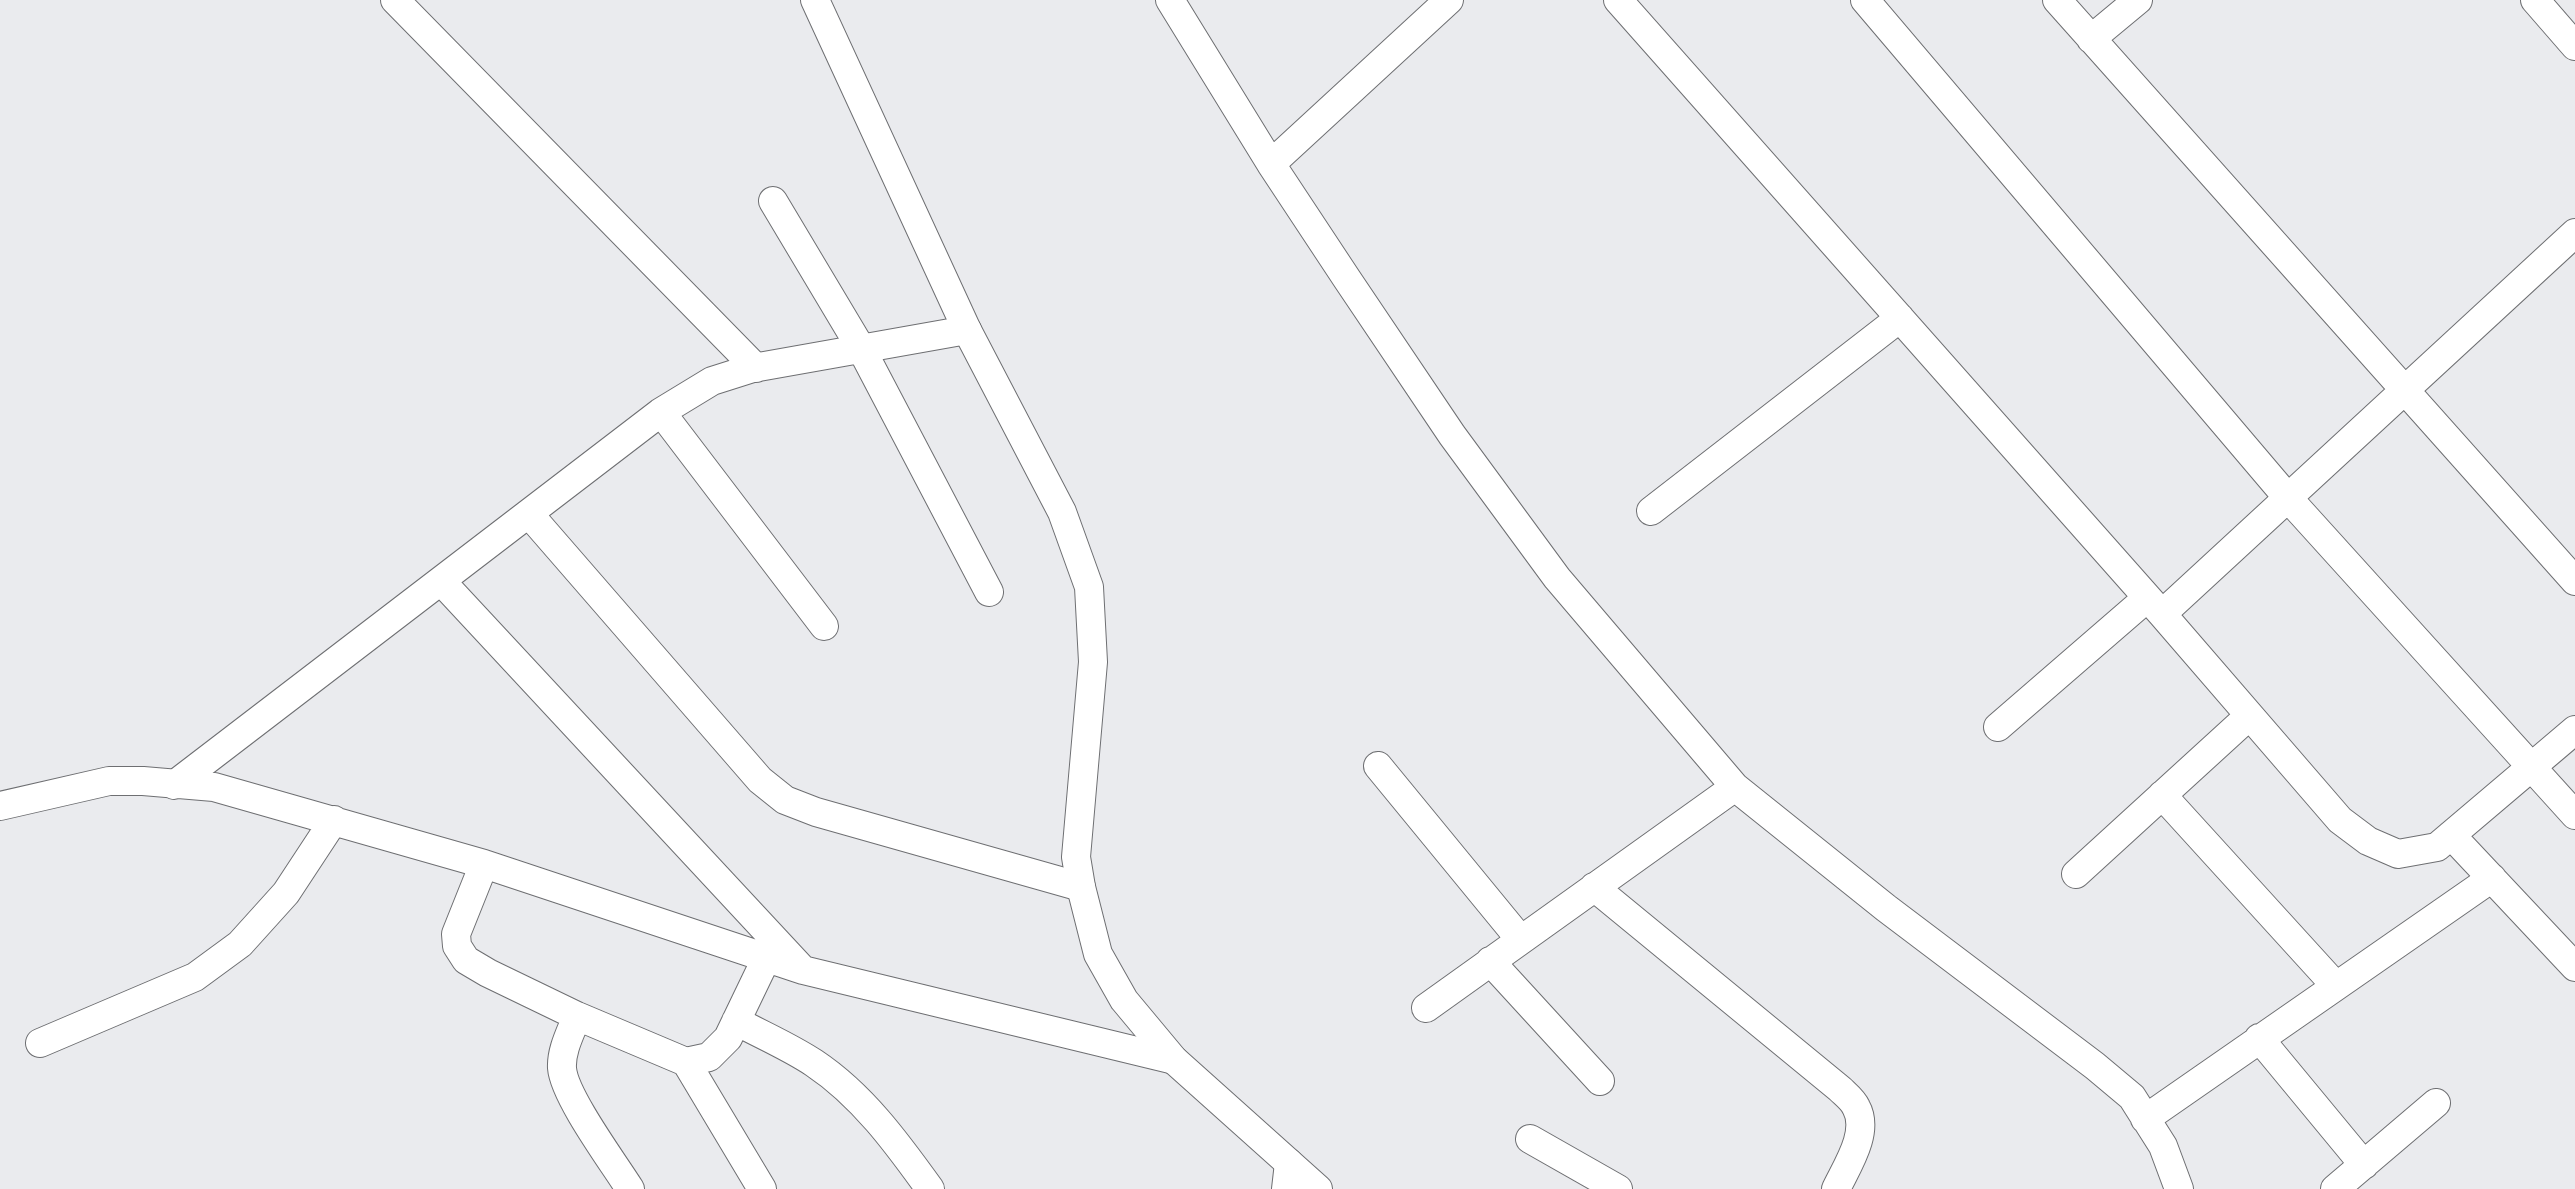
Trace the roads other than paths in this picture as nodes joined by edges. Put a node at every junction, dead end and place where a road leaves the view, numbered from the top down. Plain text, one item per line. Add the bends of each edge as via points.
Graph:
1 (395, 0) edge
2 (815, 0) edge
3 (1170, 0) edge
4 (1449, 0) edge
5 (1618, 0) edge
6 (1865, 0) edge
7 (2057, 0) edge
8 (2138, 0) edge
9 (2535, 0) edge
10 (2091, 39) junction
11 (2575, 46) edge
12 (1272, 164) junction
13 (773, 201) dead end
14 (2575, 233) edge
15 (1900, 318) junction
16 (967, 330) junction
17 (862, 350) junction
18 (756, 368) junction
19 (2404, 390) junction
20 (661, 412) junction
21 (2288, 498) junction
22 (1651, 511) dead end
23 (530, 514) junction
24 (2575, 581) edge
25 (442, 582) junction
26 (990, 592) dead end
27 (2155, 606) junction
28 (824, 626) dead end
29 (2250, 716) junction
30 (1998, 727) dead end
31 (2575, 730) edge
32 (1378, 766) dead end
33 (2530, 768) junction
34 (174, 785) junction
35 (1735, 787) junction
36 (2162, 795) junction
37 (0, 806) edge
38 (2575, 815) edge
39 (334, 820) junction
40 (2451, 835) junction
41 (484, 864) junction
42 (2076, 874) dead end
43 (2492, 878) junction
44 (1081, 887) junction
45 (1594, 887) junction
46 (1520, 939) junction
47 (766, 959) junction
48 (1490, 961) junction
49 (2575, 967) edge
50 (803, 970) junction
51 (2336, 986) junction
52 (1426, 1008) dead end
53 (577, 1016) junction
54 (736, 1022) junction
55 (2259, 1038) junction
56 (40, 1043) dead end
57 (1174, 1060) junction
58 (686, 1062) junction
59 (1600, 1081) dead end
60 (2436, 1103) dead end
61 (2146, 1119) junction
62 (1530, 1139) dead end
63 (2364, 1164) junction
64 (1287, 1176) edge
65 (630, 1189) edge
66 (762, 1189) edge
67 (930, 1189) edge
68 (1318, 1189) edge
69 (1618, 1189) edge
70 (1836, 1189) edge
71 (2178, 1189) edge
72 (2335, 1189) edge

1 - 18 street
2 - 16 street
3 - 12 street
4 - 12 street
5 - 15 street
6 - 21 street
7 - 10 street
8 - 10 street
9 - 11 street
10 - 19 street
12 - 35 street via 1452,435 1557,578
13 - 17 street
14 - 19 street
15 - 22 street
15 - 27 street
16 - 17 street
16 - 44 street via 1062,512 1089,587 1093,662 1076,857
17 - 18 street
17 - 26 street
18 - 20 street via 712,381
19 - 21 street
19 - 24 street
20 - 23 street
20 - 28 street
21 - 27 street
21 - 33 street
23 - 25 street
23 - 44 street via 760,780 785,800 816,812
25 - 34 street
25 - 50 street
27 - 29 street
27 - 30 street
29 - 36 street
29 - 40 street via 2340,820 2368,842 2398,854 2437,847
31 - 33 street
32 - 46 street
33 - 38 street
33 - 40 street
34 - 37 street via 109,781
34 - 39 street via 214,787
35 - 45 street
35 - 61 street via 1894,914 2095,1066 2132,1097
36 - 42 street
36 - 51 street
39 - 41 street
39 - 56 street via 286,892 232,949 195,977
40 - 43 street
41 - 47 street
41 - 53 street via 456,934 457,946 466,960 488,973
43 - 49 street
43 - 51 street
44 - 57 street via 1098,954 1124,1000
45 - 46 street
45 - 70 street via 1840,1089 1856,1107 1859,1140
46 - 48 street
47 - 50 street
47 - 54 street
48 - 52 street
48 - 59 street
50 - 57 street
51 - 55 street
53 - 58 street
53 - 65 street via 564,1051 562,1068 568,1091
54 - 58 street via 728,1038 708,1057
54 - 67 street via 814,1063 854,1095 900,1147
55 - 61 street
55 - 63 street
57 - 64 street
58 - 66 street
60 - 63 street
61 - 71 street via 2162,1146
62 - 69 street
63 - 72 street
64 - 68 street

